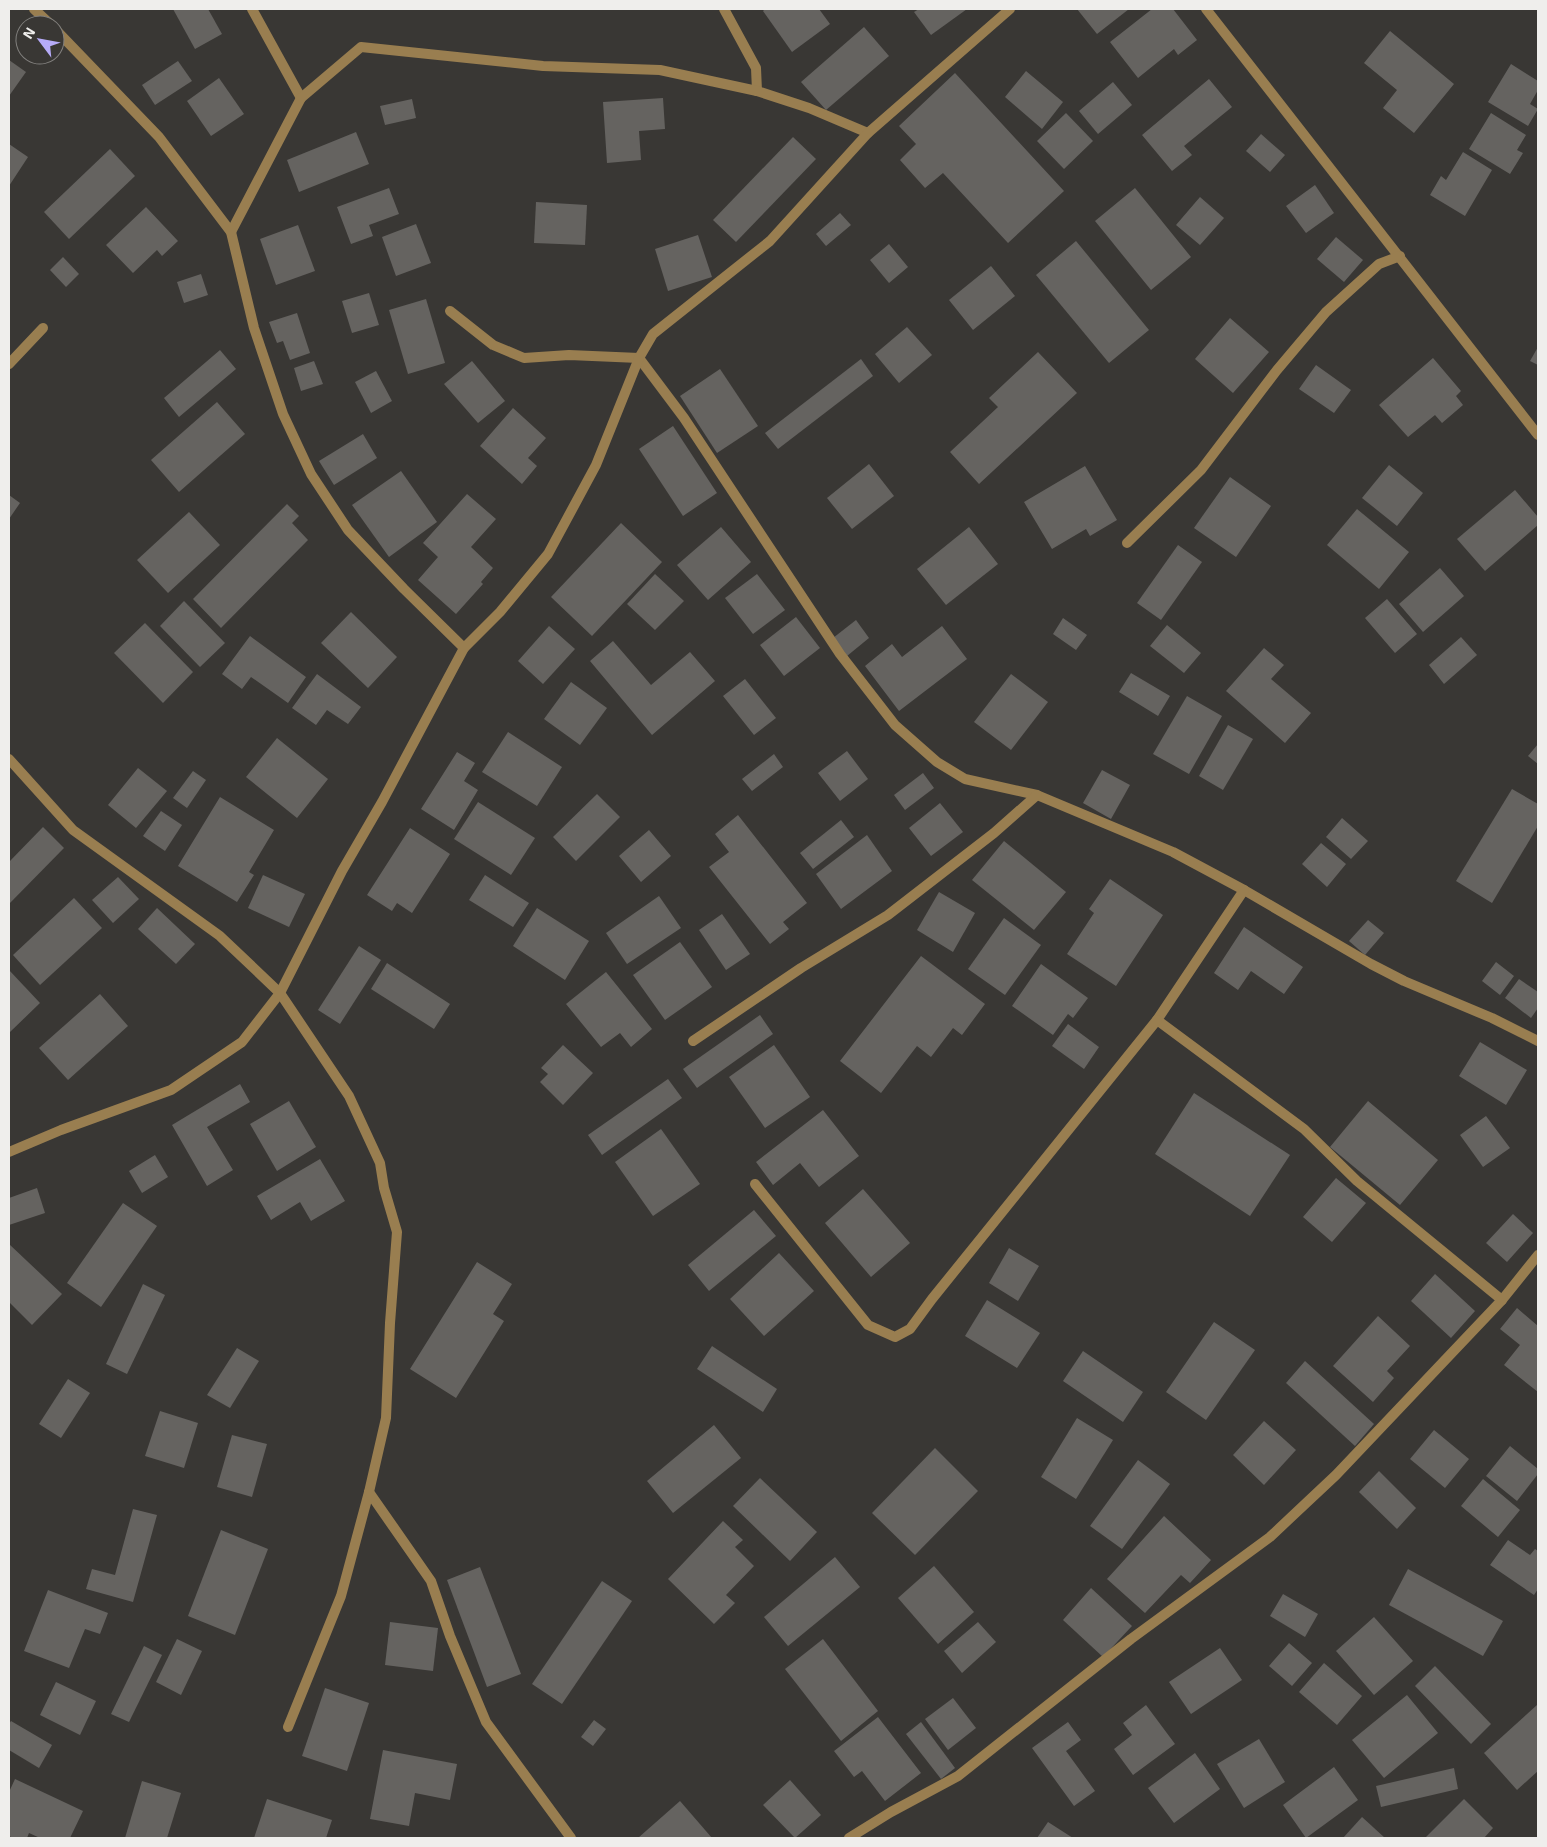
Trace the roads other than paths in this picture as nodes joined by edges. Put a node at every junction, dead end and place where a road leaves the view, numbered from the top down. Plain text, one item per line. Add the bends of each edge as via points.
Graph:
1 (252, 9) edge
2 (724, 9) edge
3 (1010, 9) edge
4 (1206, 9) edge
5 (65, 39) edge
6 (757, 91) junction
7 (301, 98) junction
8 (868, 133) junction
9 (232, 232) junction
10 (1400, 256) junction
11 (450, 311) dead end
12 (43, 328) dead end
13 (639, 358) junction
14 (9, 364) edge
15 (1538, 435) edge
16 (1127, 543) dead end
17 (464, 648) junction
18 (9, 759) edge
19 (1037, 795) junction
20 (1244, 890) junction
21 (280, 992) junction
22 (1157, 1020) junction
23 (693, 1041) dead end
24 (1538, 1041) edge
25 (9, 1152) edge
26 (755, 1184) dead end
27 (1538, 1255) edge
28 (1502, 1300) junction
29 (369, 1492) junction
30 (288, 1726) dead end
31 (571, 1838) edge
32 (849, 1838) edge

1 - 7 street
2 - 6 street via 756,68
3 - 8 street
4 - 10 street
5 - 9 street via 159,138
6 - 7 street via 660,70 543,66 361,47
6 - 8 street via 809,108
7 - 9 street
8 - 13 street via 770,241 653,334
9 - 17 street via 254,328 283,414 311,474 348,530
10 - 15 street
10 - 16 street via 1379,264 1326,312 1201,470
11 - 13 street via 493,345 524,358 569,355
12 - 14 street
13 - 17 street via 596,464 548,554 500,612
13 - 19 street via 684,418 840,654 895,725 937,762 966,780
17 - 21 street
18 - 21 street via 73,830 220,936
19 - 20 street via 1172,852
19 - 23 street via 994,833 888,914
20 - 22 street
20 - 24 street via 1404,981
21 - 25 street via 242,1042 170,1090
21 - 29 street via 349,1096 380,1163 397,1232 386,1418
22 - 26 street via 910,1329 895,1337 868,1325
22 - 28 street via 1304,1129 1357,1181
27 - 28 street
28 - 32 street via 1336,1475 1270,1537 1131,1639 958,1776
29 - 30 street via 341,1596
29 - 31 street via 431,1581 486,1722

